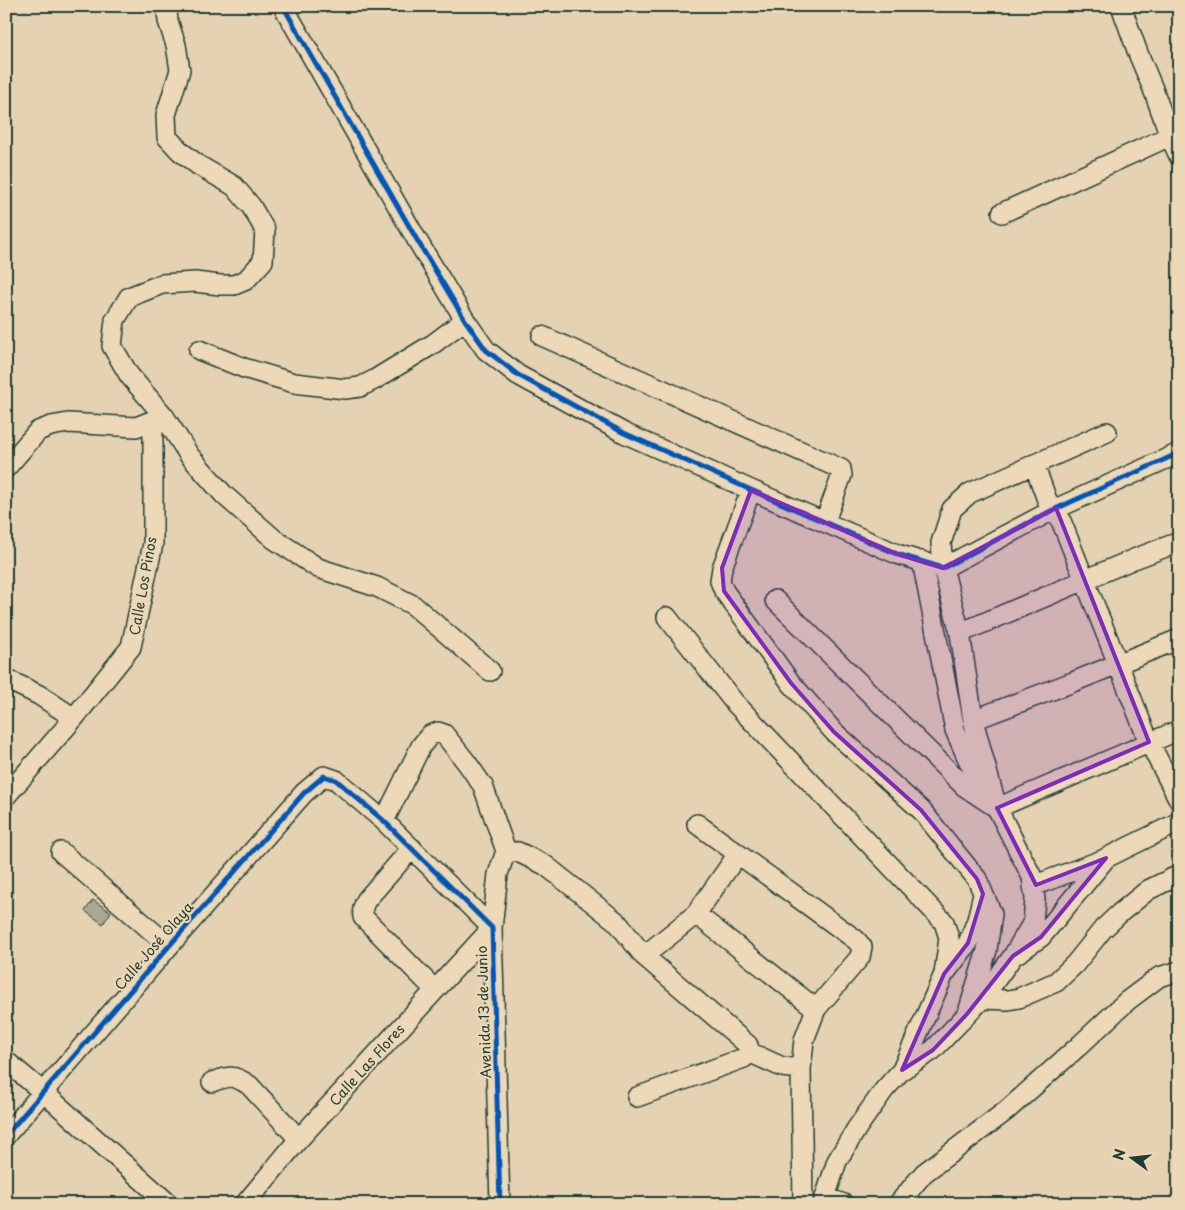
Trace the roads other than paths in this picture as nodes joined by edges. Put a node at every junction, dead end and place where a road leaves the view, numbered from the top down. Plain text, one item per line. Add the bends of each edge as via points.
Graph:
1 (169, 6) edge
2 (283, 6) edge
3 (1121, 6) edge
4 (1170, 136) junction
5 (1179, 156) edge
6 (1002, 213) dead end
7 (465, 320) junction
8 (542, 336) dead end
9 (199, 350) dead end
10 (159, 418) junction
11 (1107, 432) dead end
12 (1179, 453) edge
13 (1034, 464) junction
14 (6, 468) edge
15 (751, 490) junction
16 (1053, 509) junction
17 (825, 521) junction
18 (1179, 542) edge
19 (922, 561) junction
20 (943, 568) junction
21 (1085, 580) junction
22 (775, 600) dead end
23 (667, 618) dead end
24 (960, 633) junction
25 (1179, 639) edge
26 (1118, 664) junction
27 (490, 671) dead end
28 (6, 679) edge
29 (74, 718) junction
30 (973, 720) junction
31 (1179, 730) edge
32 (1149, 742) junction
33 (324, 776) joint
34 (6, 796) edge
35 (1179, 800) edge
36 (997, 808) junction
37 (384, 821) junction
38 (1179, 822) edge
39 (697, 824) dead end
40 (412, 848) junction
41 (506, 851) junction
42 (61, 852) dead end
43 (738, 854) junction
44 (1106, 858) junction
45 (1179, 875) edge
46 (1034, 886) junction
47 (983, 894) junction
48 (696, 914) junction
49 (492, 928) junction
50 (169, 946) junction
51 (644, 956) junction
52 (1013, 956) junction
53 (1179, 971) edge
54 (944, 974) junction
55 (435, 990) junction
56 (982, 999) junction
57 (816, 1009) junction
58 (967, 1014) junction
59 (749, 1052) junction
60 (6, 1061) edge
61 (801, 1068) junction
62 (902, 1070) junction
63 (212, 1082) dead end
64 (43, 1092) junction
65 (637, 1097) dead end
66 (6, 1135) edge
67 (299, 1139) junction
68 (824, 1200) edge
69 (169, 1204) edge
70 (245, 1204) edge
71 (500, 1204) edge
72 (802, 1204) edge
73 (844, 1204) edge
74 (898, 1204) edge

1 - 10 street via 168,20 180,70 166,116 167,137 198,166 234,186 252,206 264,230 263,261 246,280 234,285 162,284 129,297 115,320 112,346
2 - 7 street
3 - 4 street
4 - 5 street
4 - 6 street
7 - 9 street via 374,380 360,387 345,389 294,383
7 - 15 street via 486,350 518,376 624,433
8 - 17 street via 841,469 842,475
10 - 14 street via 136,427 51,426 38,431
10 - 27 street via 224,495 274,539 318,568 377,587 412,605
10 - 29 street, Calle Los Pinos via 153,544 132,647
11 - 13 street
12 - 16 street
13 - 16 street
13 - 20 street via 970,493 952,509 941,543
15 - 17 street
15 - 47 street via 722,568 720,581 724,591 791,683 834,732 922,810 977,879
16 - 20 street
16 - 21 street
17 - 19 street via 897,554
18 - 21 street
19 - 20 street
19 - 36 street via 955,730 979,784
20 - 24 street
21 - 24 street
21 - 26 street
22 - 36 street via 964,786
23 - 54 street via 734,702 944,922 948,938
24 - 30 street
25 - 26 street
26 - 30 street
26 - 32 street
28 - 29 street
29 - 34 street, Calle Los Pinos
30 - 36 street
31 - 32 street
32 - 35 street
32 - 36 street
33 - 37 street, Avenida 13 de Junio via 336,780
33 - 50 street, Calle José Olaya via 304,793
36 - 46 street
37 - 40 street, Avenida 13 de Junio
37 - 41 street via 421,746 430,735 438,732 444,734 483,786
38 - 44 street
39 - 43 street
40 - 49 street, Avenida 13 de Junio
40 - 55 street via 363,905 363,917
41 - 49 street via 498,874
41 - 51 street via 518,852 545,865 617,922
42 - 50 street
43 - 48 street
43 - 57 street via 862,947 860,958
44 - 46 street
44 - 52 street via 1041,937
45 - 56 street via 1148,890 1120,913 1056,982 1019,998
46 - 52 street via 1033,922
47 - 54 street via 968,943
47 - 58 street via 992,914 987,950
48 - 51 street
48 - 57 street
49 - 55 street, Calle Las Flores
49 - 71 street, Avenida 13 de Junio
50 - 64 street, Calle José Olaya
51 - 59 street via 748,1045
52 - 56 street
53 - 74 street via 1159,977 1126,1001 1006,1111 924,1173
54 - 62 street
55 - 67 street, Calle Las Flores
56 - 58 street
57 - 61 street via 804,1040
58 - 62 street via 933,1050
59 - 61 street via 782,1067
59 - 65 street via 744,1058
60 - 64 street
61 - 72 street
62 - 68 street via 856,1128 837,1161
63 - 67 street via 228,1076 242,1080
64 - 66 street, Calle José Olaya
64 - 69 street
67 - 70 street, Calle Las Flores
68 - 73 street

